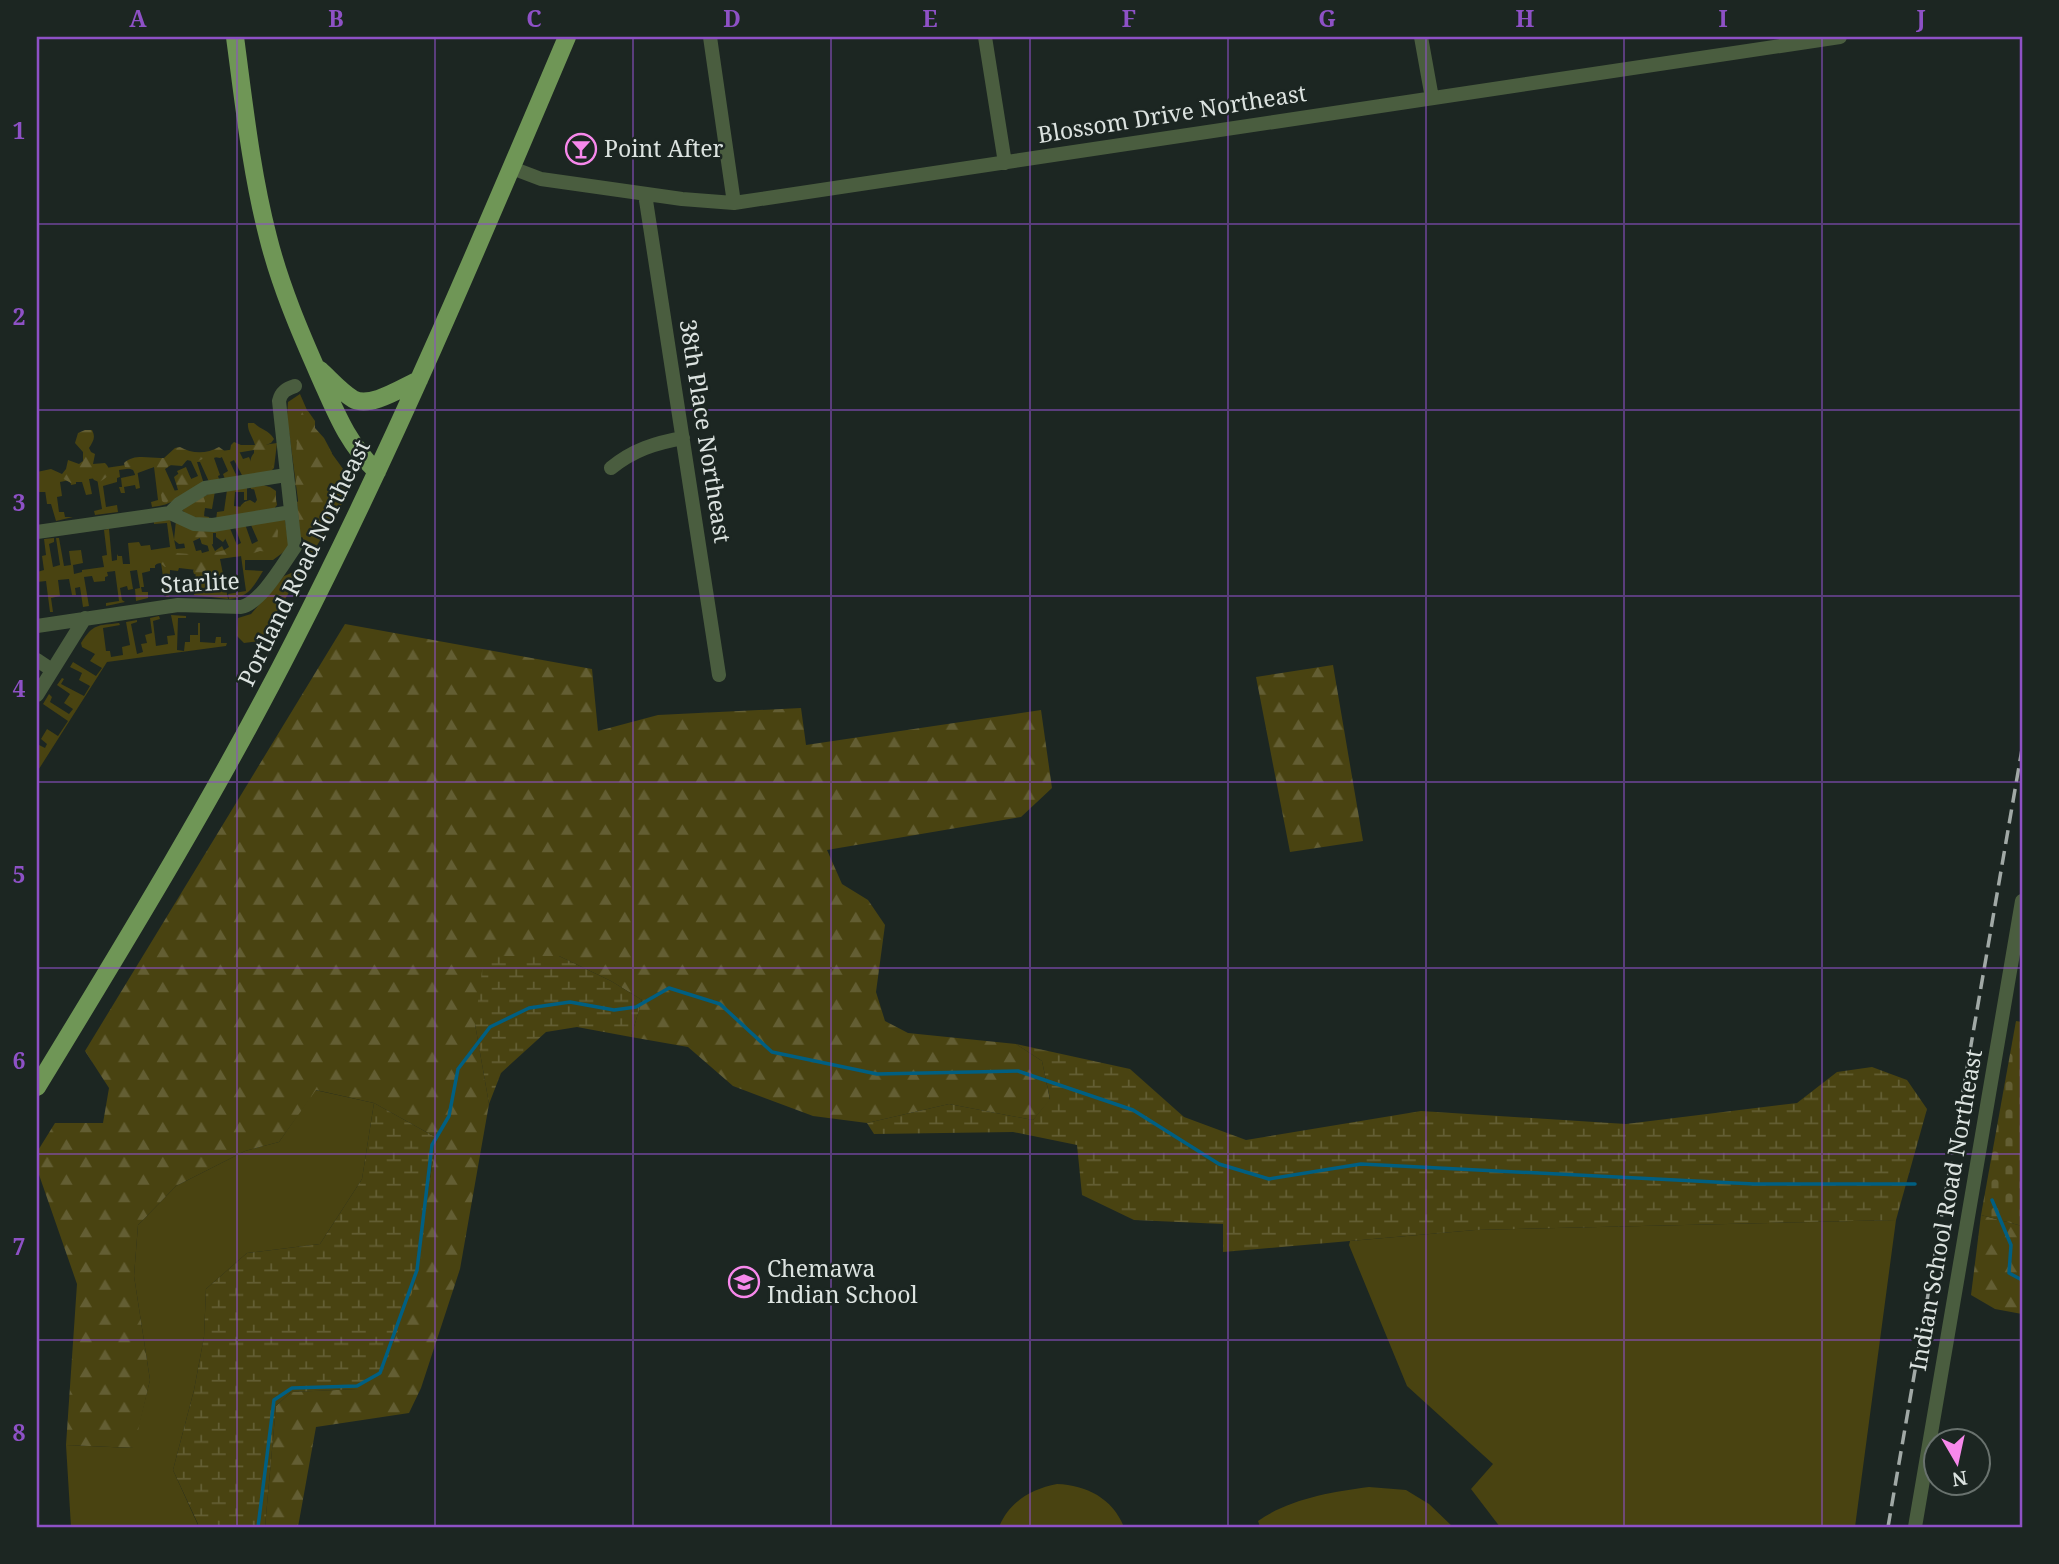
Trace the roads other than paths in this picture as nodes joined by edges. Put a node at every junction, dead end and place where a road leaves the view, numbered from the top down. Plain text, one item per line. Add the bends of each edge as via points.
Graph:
1 (234, 37) edge
2 (567, 37) edge
3 (710, 37) edge
4 (985, 37) edge
5 (1421, 37) edge
6 (1840, 37) edge
7 (1432, 98) junction
8 (1004, 163) junction
9 (512, 167) junction
10 (645, 194) junction
11 (734, 204) junction
12 (314, 364) junction
13 (419, 380) junction
14 (295, 386) dead end
15 (683, 438) junction
16 (611, 468) dead end
17 (377, 472) junction
18 (286, 475) junction
19 (291, 512) junction
20 (170, 513) junction
21 (37, 531) edge
22 (85, 618) junction
23 (37, 626) edge
24 (37, 660) edge
25 (52, 670) junction
26 (719, 675) dead end
27 (37, 695) edge
28 (2022, 901) edge
29 (37, 1087) edge
30 (1915, 1527) edge

1 - 12 main road via 254,177 268,238
2 - 9 main road, Portland Road Northeast
3 - 11 street
4 - 8 street
5 - 7 street
6 - 7 street, Blossom Drive Northeast
7 - 8 street, Blossom Drive Northeast
8 - 11 street, Blossom Drive Northeast
9 - 10 street, Blossom Drive Northeast via 541,179
9 - 13 main road, Portland Road Northeast
10 - 11 street, Blossom Drive Northeast
10 - 15 street, 38th Place Northeast
12 - 13 main road via 352,399 362,402
12 - 17 main road via 350,441
13 - 17 main road, Portland Road Northeast
14 - 18 street, Starlite via 286,389 279,401
15 - 16 street via 636,450
15 - 26 street, 38th Place Northeast
17 - 29 main road, Portland Road Northeast via 256,713
18 - 19 street, Starlite
18 - 20 street via 205,488
19 - 20 street via 213,525 194,524
19 - 22 street, Starlite via 295,547 247,606 178,605
20 - 21 street
22 - 23 street, Starlite
22 - 25 street
24 - 25 street
25 - 27 street
28 - 30 street, Indian School Road Northeast

